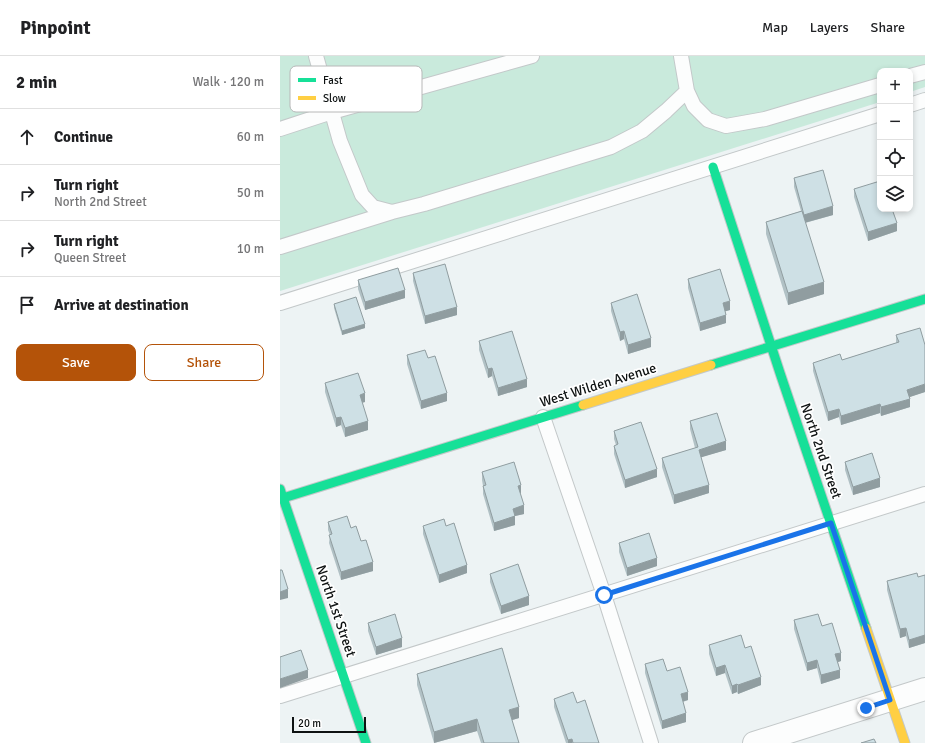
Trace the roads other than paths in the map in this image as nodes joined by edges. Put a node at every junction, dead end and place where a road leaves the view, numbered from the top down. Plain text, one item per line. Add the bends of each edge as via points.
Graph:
1 (316, 56) edge
2 (532, 56) edge
3 (681, 56) edge
4 (319, 66) edge
5 (925, 72) edge
6 (913, 75) edge
7 (877, 86) edge
8 (422, 87) edge
9 (687, 91) junction
10 (925, 100) edge
11 (913, 104) edge
12 (332, 112) joint
13 (877, 115) edge
14 (280, 129) edge
15 (713, 167) junction
16 (392, 212) junction
17 (280, 247) edge
18 (925, 298) edge
19 (280, 303) edge
20 (772, 346) junction
21 (543, 417) junction
22 (925, 494) edge
23 (281, 495) edge
24 (831, 523) junction
25 (604, 595) junction
26 (344, 676) junction
27 (925, 689) edge
28 (280, 696) edge
29 (890, 700) junction
30 (366, 743) edge
31 (651, 743) edge
32 (754, 743) edge
33 (905, 743) edge

1 - 4 lane
2 - 8 lane
3 - 9 lane
5 - 6 lane
7 - 9 lane via 765,119 726,126 708,120 694,106
9 - 16 lane via 642,131 611,147
10 - 11 lane
12 - 14 lane
12 - 16 lane via 340,141 362,195 373,207
13 - 15 lane
15 - 19 lane
15 - 20 street, North 2nd Street
16 - 17 lane
18 - 20 street, West Wilden Avenue
20 - 21 street, West Wilden Avenue
20 - 24 street, North 2nd Street
21 - 23 street, West Wilden Avenue
21 - 25 lane
22 - 24 lane
23 - 26 street, North 1st Street
24 - 25 lane
24 - 29 street, North 2nd Street
25 - 26 lane
25 - 31 lane
26 - 28 lane
26 - 30 street, North 1st Street
27 - 29 street
29 - 32 street
29 - 33 street, North 2nd Street

